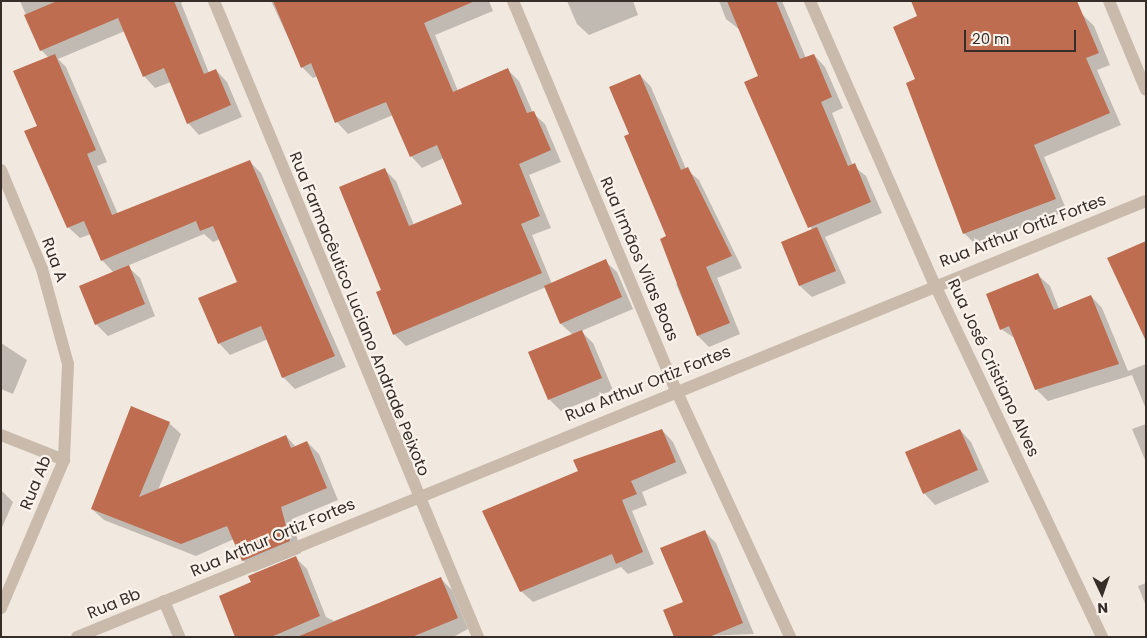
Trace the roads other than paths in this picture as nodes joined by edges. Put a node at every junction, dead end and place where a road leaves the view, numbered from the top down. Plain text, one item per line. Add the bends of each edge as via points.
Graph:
1 (214, 1) edge
2 (513, 1) edge
3 (810, 1) edge
4 (1108, 1) edge
5 (1146, 90) edge
6 (1, 170) edge
7 (1146, 201) edge
8 (934, 284) junction
9 (68, 364) joint
10 (676, 390) junction
11 (1, 434) edge
12 (64, 460) junction
13 (416, 496) junction
14 (164, 601) junction
15 (1, 608) edge
16 (77, 637) edge
17 (179, 637) edge
18 (478, 637) edge
19 (790, 637) edge
20 (1102, 637) edge

1 - 13 street, Rua Farmacêutico Luciano Andrade Peixoto
2 - 10 street, Rua Irmãos Vilas Boas
3 - 8 street, Rua José Cristiano Alves
4 - 5 street
6 - 9 street, Rua A via 42,269
7 - 8 street, Rua Arthur Ortiz Fortes
8 - 10 street, Rua Arthur Ortiz Fortes
8 - 20 street, Rua José Cristiano Alves
9 - 12 street, Rua Ab
10 - 13 street, Rua Arthur Ortiz Fortes
10 - 19 street, Rua Irmãos Vilas Boas
11 - 12 street
12 - 15 street, Rua Ab
13 - 14 street, Rua Arthur Ortiz Fortes
13 - 18 street, Rua Farmacêutico Luciano Andrade Peixoto
14 - 16 street, Rua Bb
14 - 17 street

